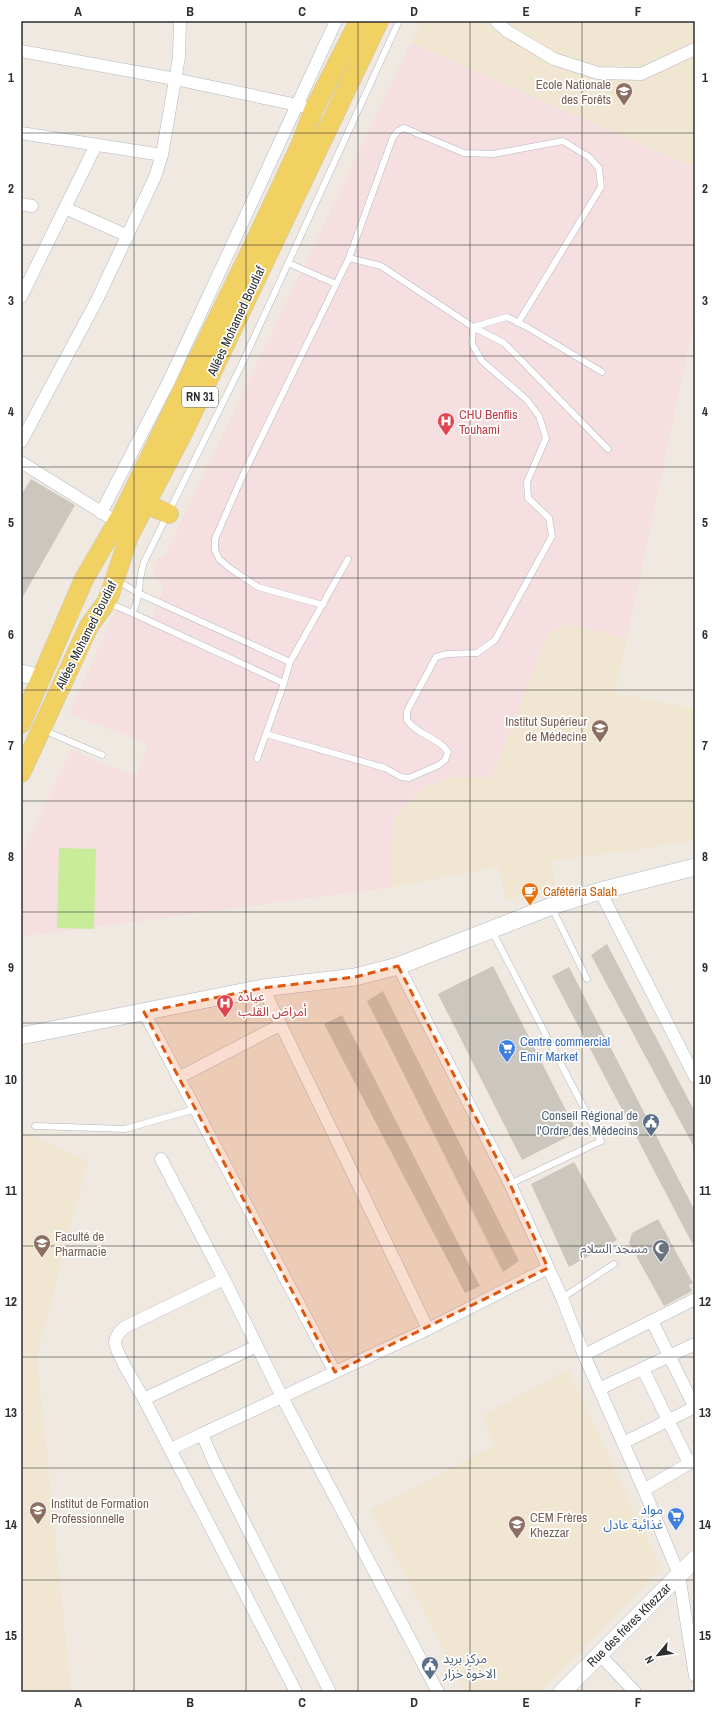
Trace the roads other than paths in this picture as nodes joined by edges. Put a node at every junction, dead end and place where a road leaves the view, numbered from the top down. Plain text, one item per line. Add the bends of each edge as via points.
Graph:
1 (180, 21) edge
2 (336, 21) edge
3 (359, 21) edge
4 (379, 21) edge
5 (399, 21) edge
6 (496, 21) edge
7 (695, 49) edge
8 (21, 51) edge
9 (175, 78) junction
10 (296, 104) junction
11 (314, 109) junction
12 (21, 133) edge
13 (96, 145) junction
14 (162, 155) junction
15 (65, 208) junction
16 (128, 236) junction
17 (349, 258) junction
18 (288, 263) junction
19 (336, 284) junction
20 (21, 297) edge
21 (518, 323) junction
22 (472, 327) junction
23 (602, 372) dead end
24 (21, 442) edge
25 (608, 449) dead end
26 (21, 462) edge
27 (146, 504) junction
28 (169, 514) junction
29 (109, 517) junction
30 (348, 559) dead end
31 (92, 566) junction
32 (115, 579) junction
33 (138, 593) junction
34 (77, 595) junction
35 (105, 604) junction
36 (323, 605) junction
37 (132, 613) junction
38 (290, 662) junction
39 (21, 673) edge
40 (41, 678) junction
41 (284, 684) junction
42 (21, 724) edge
43 (41, 729) junction
44 (266, 734) junction
45 (102, 755) dead end
46 (257, 759) dead end
47 (21, 773) edge
48 (695, 867) edge
49 (600, 890) junction
50 (552, 906) junction
51 (491, 930) junction
52 (398, 966) junction
53 (587, 979) dead end
54 (263, 988) junction
55 (144, 1012) junction
56 (280, 1025) junction
57 (21, 1036) edge
58 (695, 1077) edge
59 (178, 1078) junction
60 (195, 1109) junction
61 (35, 1126) dead end
62 (161, 1159) dead end
63 (510, 1184) junction
64 (614, 1264) dead end
65 (548, 1268) junction
66 (224, 1279) junction
67 (562, 1298) junction
68 (695, 1299) edge
69 (652, 1320) junction
70 (428, 1329) junction
71 (695, 1344) edge
72 (257, 1346) junction
73 (584, 1355) junction
74 (670, 1356) junction
75 (643, 1369) junction
76 (335, 1372) junction
77 (599, 1389) junction
78 (282, 1397) junction
79 (144, 1399) junction
80 (695, 1407) edge
81 (669, 1420) junction
82 (202, 1434) junction
83 (623, 1443) junction
84 (171, 1449) junction
85 (692, 1462) edge
86 (644, 1490) junction
87 (695, 1559) edge
88 (679, 1575) junction
89 (600, 1655) junction
90 (695, 1676) edge
91 (296, 1692) edge
92 (330, 1692) edge
93 (438, 1692) edge
94 (562, 1692) edge
95 (635, 1692) edge

1 - 9 street via 179,57
2 - 10 street
3 - 11 main road, Allées Mohamed Boudiaf / RN 31
4 - 27 main road, Allées Mohamed Boudiaf / RN 31 via 183,433
5 - 18 lane
6 - 7 street via 507,31 554,59 598,73 641,74
8 - 9 street
9 - 10 street
9 - 14 street
10 - 11 street
10 - 29 street
11 - 29 main road, Allées Mohamed Boudiaf / RN 31 via 300,146 254,244
12 - 13 street
13 - 14 street
13 - 15 street
14 - 16 street via 155,177
15 - 16 street
15 - 20 street
16 - 24 street via 98,300
17 - 19 lane
17 - 21 lane via 393,137 398,131 404,128 464,153 493,154 563,141 589,157 600,168 601,186
17 - 22 lane via 380,266
18 - 19 lane
18 - 28 lane
19 - 36 lane via 242,477 215,539 215,550 219,558 258,587
21 - 22 lane via 507,317
21 - 23 lane
22 - 25 lane via 504,343
22 - 44 lane via 472,344 482,362 527,400 539,416 546,438 527,482 528,498 548,518 552,536 495,640 477,653 436,657 407,711 407,720 412,728 444,747 448,752 446,760 409,778 401,777 385,768
26 - 29 street
27 - 28 main road
27 - 32 main road, Allées Mohamed Boudiaf / RN 31 via 125,546
28 - 33 lane via 144,562
29 - 31 main road, Allées Mohamed Boudiaf / RN 31
30 - 36 lane
31 - 32 main road
31 - 34 main road, Allées Mohamed Boudiaf / RN 31
32 - 33 lane
32 - 35 main road, Allées Mohamed Boudiaf / RN 31
33 - 37 lane
33 - 38 lane
34 - 35 main road via 92,603
34 - 40 main road, Allées Mohamed Boudiaf / RN 31
35 - 37 lane
35 - 43 main road, Allées Mohamed Boudiaf / RN 31 via 89,626
36 - 38 lane
37 - 41 lane
38 - 41 lane
39 - 40 street
40 - 42 main road, Allées Mohamed Boudiaf / RN 31
41 - 44 lane
43 - 45 lane
43 - 47 main road, Allées Mohamed Boudiaf / RN 31
44 - 46 lane
48 - 49 street
49 - 50 street
49 - 58 street
50 - 51 street
50 - 53 lane
51 - 52 street
51 - 63 lane via 600,1141
52 - 54 street via 355,977
52 - 63 street
54 - 55 street
54 - 56 street
55 - 57 street
55 - 59 street
56 - 59 street
56 - 70 street
59 - 60 street
60 - 61 lane via 125,1129
60 - 76 street
62 - 66 street
63 - 65 street
64 - 67 lane
65 - 67 street
65 - 70 street
66 - 72 street
66 - 79 street via 120,1331 115,1341 116,1347
67 - 73 street
68 - 69 street
69 - 73 street
69 - 74 street
70 - 76 street
71 - 74 street
72 - 78 street
72 - 79 street
73 - 77 street
74 - 75 street
74 - 80 street
75 - 77 street
75 - 81 street
76 - 78 street
77 - 83 street
78 - 82 street
78 - 93 street
79 - 84 street
80 - 81 street
81 - 83 street
81 - 85 street
82 - 84 street
82 - 92 street
83 - 86 street
84 - 91 street
85 - 86 street
86 - 88 street
87 - 88 street, Rue des frères Khezzar
88 - 89 street, Rue des frères Khezzar
88 - 90 street
89 - 94 street, Rue des frères Khezzar
89 - 95 street

